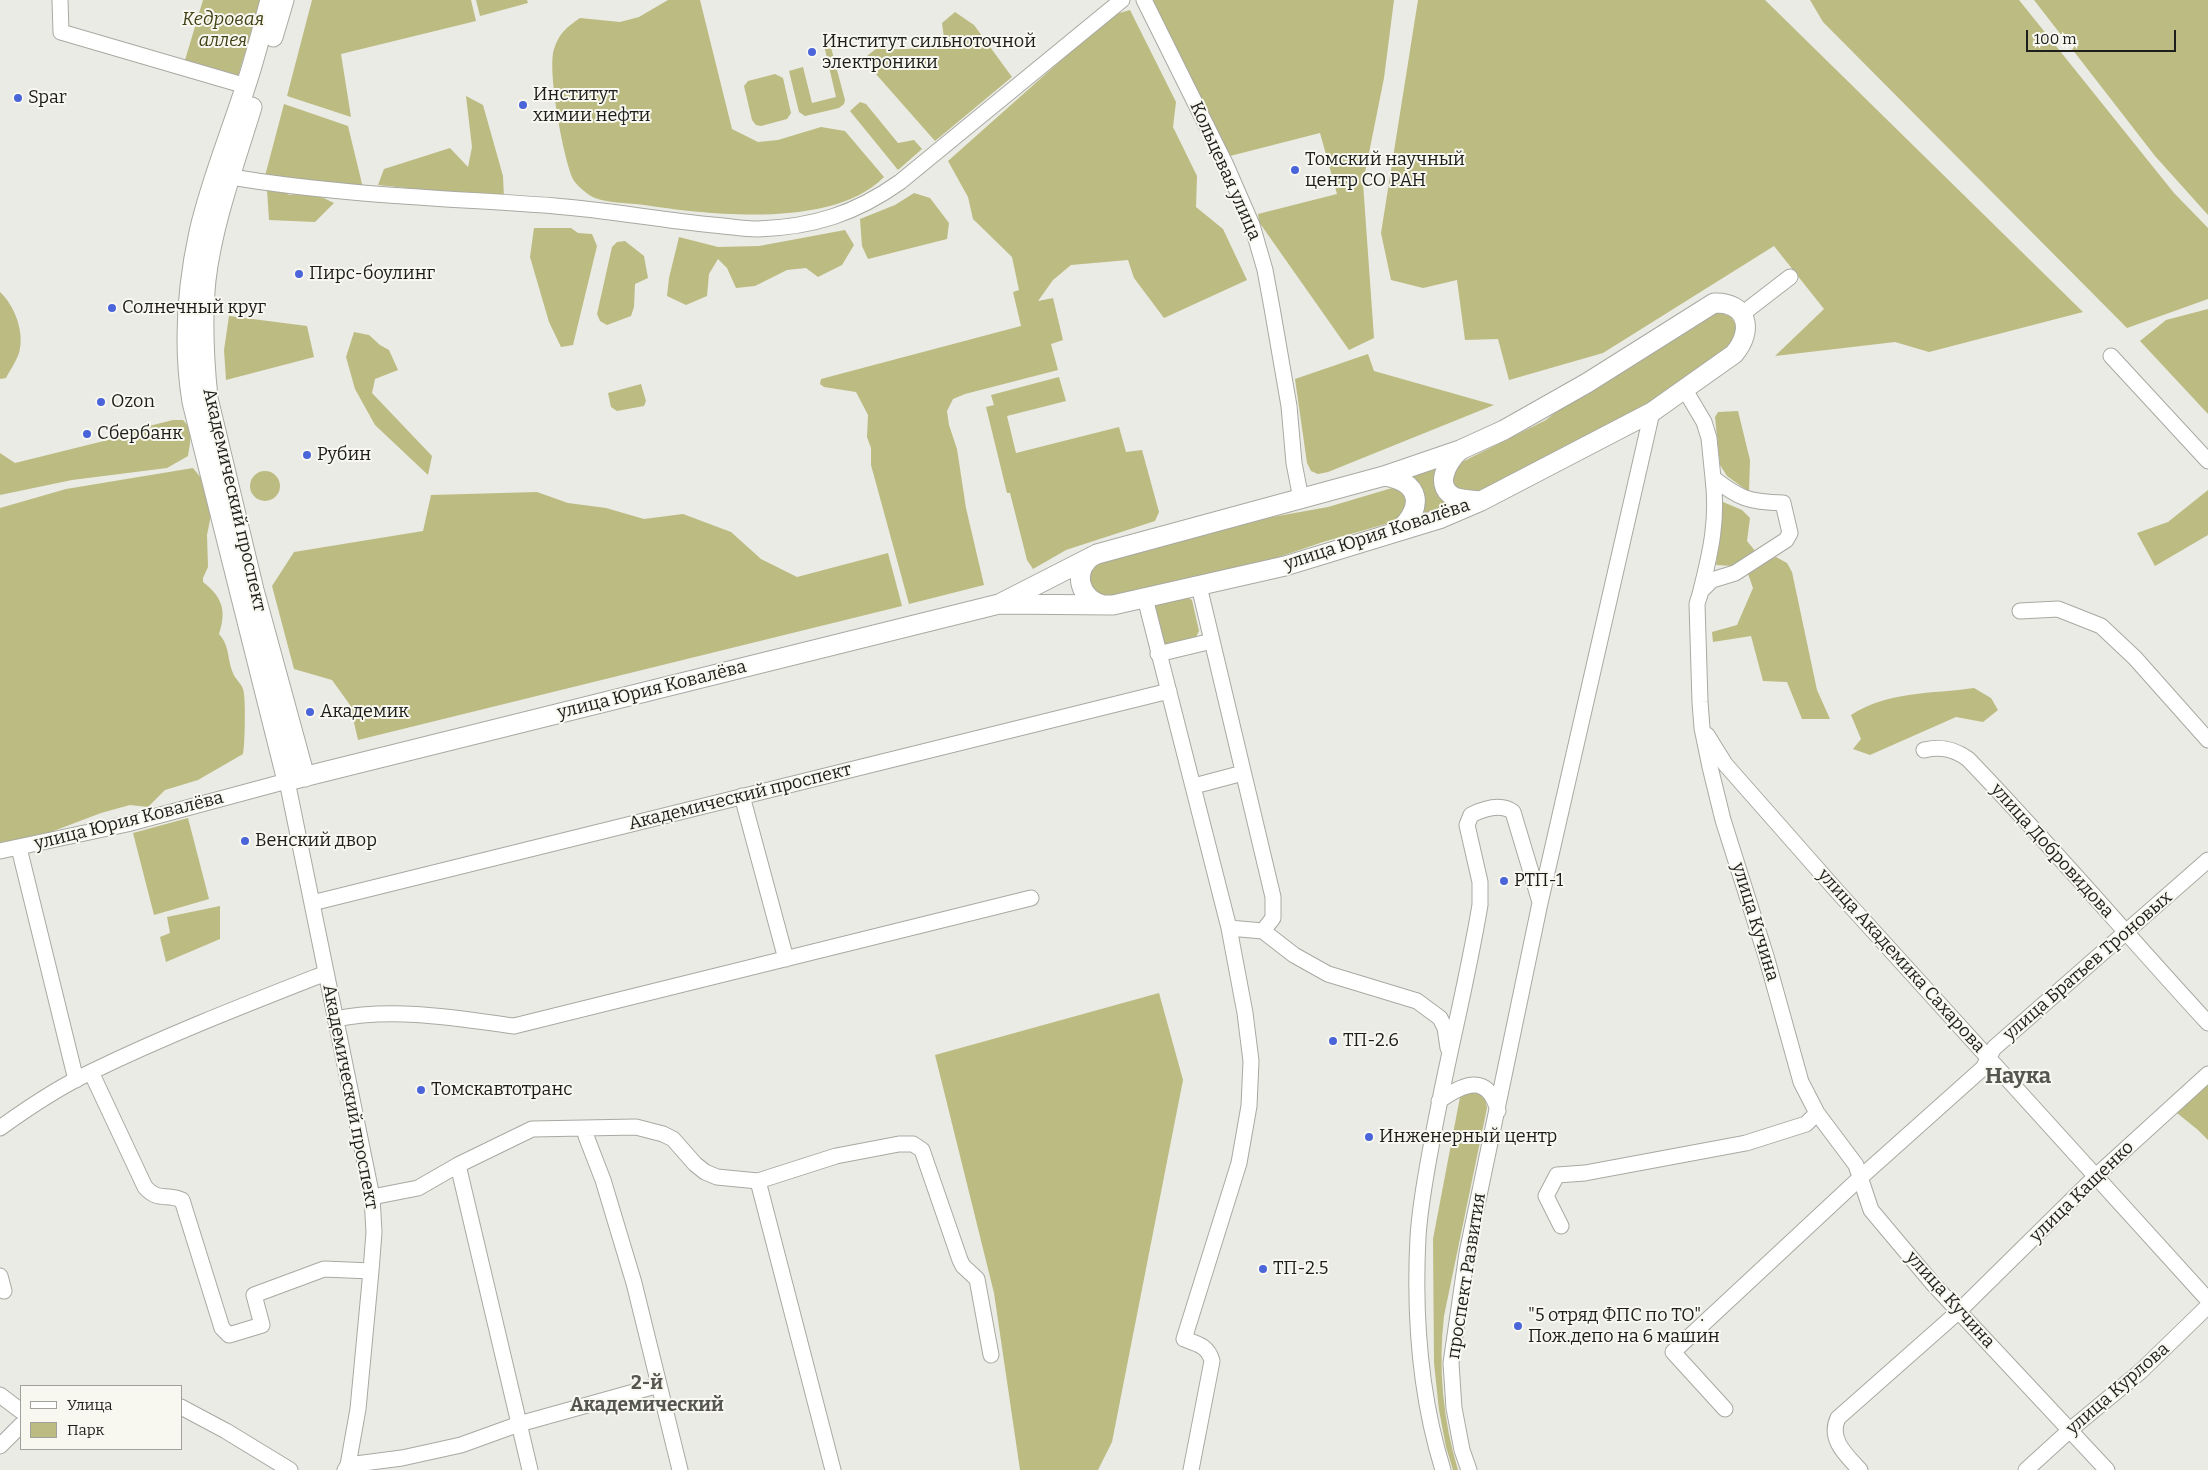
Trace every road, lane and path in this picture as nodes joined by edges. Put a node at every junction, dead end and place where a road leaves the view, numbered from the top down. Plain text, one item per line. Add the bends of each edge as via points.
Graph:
1 (60, 0) edge
2 (270, 0) edge
3 (284, 0) edge
4 (1122, 0) edge
5 (1144, 0) edge
6 (252, 88) junction
7 (230, 177) junction
8 (1790, 278) dead end
9 (1742, 314) junction
10 (2110, 356) dead end
11 (1685, 390) junction
12 (200, 400) junction
13 (1652, 412) junction
14 (1460, 450) junction
15 (2208, 461) edge
16 (1384, 476) junction
17 (1713, 478) junction
18 (1301, 499) junction
19 (1481, 501) junction
20 (1399, 530) junction
21 (1097, 554) junction
22 (1199, 586) junction
23 (1701, 591) junction
24 (1145, 598) junction
25 (999, 604) junction
26 (1103, 605) junction
27 (2020, 611) dead end
28 (1212, 641) junction
29 (1158, 654) junction
30 (1169, 692) junction
31 (2208, 740) edge
32 (1924, 750) dead end
33 (1718, 765) junction
34 (1243, 773) junction
35 (296, 779) junction
36 (1194, 786) junction
37 (742, 796) junction
38 (19, 848) junction
39 (0, 851) edge
40 (2208, 860) edge
41 (1031, 898) dead end
42 (312, 902) junction
43 (1540, 903) junction
44 (1229, 928) junction
45 (1263, 931) junction
46 (2126, 934) junction
47 (786, 959) junction
48 (326, 973) junction
49 (335, 1019) junction
50 (2208, 1023) edge
51 (1988, 1058) junction
52 (1449, 1059) junction
53 (90, 1072) junction
54 (2208, 1074) edge
55 (76, 1080) junction
56 (1439, 1100) junction
57 (1498, 1111) junction
58 (1818, 1113) junction
59 (0, 1128) edge
60 (586, 1128) junction
61 (458, 1166) junction
62 (2096, 1176) junction
63 (1861, 1177) junction
64 (758, 1181) junction
65 (372, 1197) junction
66 (1561, 1226) dead end
67 (371, 1271) junction
68 (2208, 1300) edge
69 (2208, 1306) edge
70 (1958, 1312) junction
71 (991, 1355) dead end
72 (659, 1385) junction
73 (0, 1395) edge
74 (182, 1408) edge
75 (1726, 1409) dead end
76 (20, 1410) edge
77 (519, 1424) junction
78 (20, 1426) edge
79 (2070, 1430) junction
80 (0, 1446) edge
81 (347, 1468) edge
82 (290, 1470) edge
83 (530, 1470) edge
84 (680, 1470) edge
85 (833, 1470) edge
86 (1191, 1470) edge
87 (1444, 1470) edge
88 (1469, 1470) edge
89 (1860, 1470) edge
90 (2026, 1470) edge
91 (2107, 1470) edge

1 - 6 street via 61,32
2 - 6 main road, Академический проспект
3 - 6 main road, Академический проспект
4 - 7 street via 884,194 840,216 804,224 757,229 557,206 376,193
5 - 18 street, Кольцевая улица via 1252,224 1289,406
6 - 7 main road, Академический проспект
6 - 12 main road, Академический проспект via 200,231 191,279 187,321 189,374
7 - 12 main road, Академический проспект via 206,280
8 - 9 street
9 - 11 main road, улица Юрия Ковалёва via 1747,332 1743,344
9 - 14 main road, улица Юрия Ковалёва via 1734,306 1714,303 1587,383 1504,430
10 - 15 street
11 - 13 main road, улица Юрия Ковалёва
11 - 17 street via 1704,422
12 - 35 main road, Академический проспект
13 - 19 main road, улица Юрия Ковалёва
13 - 43 street, проспект Развития
14 - 16 main road, улица Юрия Ковалёва
14 - 19 main road via 1446,466 1444,484 1456,497
16 - 18 main road, улица Юрия Ковалёва
16 - 20 main road via 1402,480 1409,485 1415,497 1414,512
17 - 23 street via 1716,501 1713,542
17 - 23 street via 1743,499 1783,503 1790,534 1786,540 1735,573 1712,580
18 - 21 main road, улица Юрия Ковалёва
19 - 20 main road, улица Юрия Ковалёва via 1438,519
20 - 22 main road, улица Юрия Ковалёва via 1285,566
21 - 25 main road, улица Юрия Ковалёва
21 - 26 main road via 1085,564 1080,578 1089,599
22 - 24 main road, улица Юрия Ковалёва
22 - 28 street
23 - 33 street, улица Академика Сахарова via 1697,604 1702,728
24 - 26 main road, улица Юрия Ковалёва
24 - 29 street
25 - 26 main road, улица Юрия Ковалёва
25 - 35 main road, улица Юрия Ковалёва
27 - 31 street via 2058,609 2101,626 2135,658
28 - 29 street
28 - 34 street
29 - 30 street
30 - 36 street
30 - 37 street, Академический проспект
32 - 46 street, улица Добровидова via 1944,748 1968,759
33 - 51 street, улица Академика Сахарова
33 - 58 street, улица Кучина via 1723,820 1801,1082
34 - 36 street
34 - 45 street via 1273,897 1272,918
35 - 38 street, улица Юрия Ковалёва via 127,824
35 - 42 street, Академический проспект
36 - 44 street
37 - 42 street, Академический проспект
37 - 47 street
38 - 39 street, улица Юрия Ковалёва
38 - 55 street
40 - 46 street, улица Братьев Троновых
41 - 47 street
42 - 48 street, Академический проспект
43 - 52 street, проспект Развития via 1513,812 1499,807 1471,814 1467,824 1480,882 1480,905
43 - 57 street, проспект Развития
44 - 45 street
44 - 86 street via 1249,1037 1251,1084 1239,1163 1184,1338 1203,1346 1212,1361
45 - 52 street via 1294,955 1328,974 1403,996 1429,1008 1445,1028
46 - 50 street, улица Добровидова
46 - 51 street, улица Братьев Троновых via 1994,1048
47 - 49 street via 514,1026 430,1015
48 - 49 street, Академический проспект
48 - 53 street
49 - 65 street, Академический проспект
51 - 62 street, улица Академика Сахарова
51 - 63 street, улица Братьев Троновых via 1983,1068
52 - 56 street, проспект Развития
53 - 55 street
53 - 67 street via 145,1187 159,1198 173,1196 182,1200 222,1328 229,1335 262,1326 254,1295 324,1270
54 - 62 street, улица Кащенко
55 - 59 street
56 - 57 street via 1459,1087 1475,1084 1494,1098
56 - 87 street, проспект Развития via 1418,1237 1418,1318 1424,1384
57 - 88 street, проспект Развития via 1467,1253 1452,1363 1454,1408
58 - 63 street, улица Кучина via 1856,1165
58 - 66 street via 1806,1124 1746,1143 1584,1173 1557,1175 1546,1196
60 - 61 street via 532,1129
60 - 64 street via 636,1127 663,1134 673,1139 705,1172 716,1177
60 - 72 street via 634,1283
61 - 65 street via 418,1188
61 - 77 street
62 - 68 street, улица Академика Сахарова
62 - 70 street, улица Кащенко
63 - 70 street, улица Кучина via 1872,1210
63 - 75 street, улица Братьев Троновых via 1673,1352
64 - 71 street via 836,1156 899,1144 913,1144 922,1150 962,1266 977,1279
64 - 85 street
65 - 67 street, Академический проспект
67 - 81 street, Академический проспект via 358,1409
69 - 79 street, улица Курлова via 2140,1372
70 - 79 street, улица Кучина
70 - 89 street, улица Кащенко via 1838,1418 1834,1429 1837,1442
72 - 77 street
72 - 84 street
73 - 76 street
74 - 82 street
77 - 81 street via 461,1445
77 - 83 street
78 - 80 street
79 - 90 street, улица Курлова
79 - 91 street, улица Кучина

